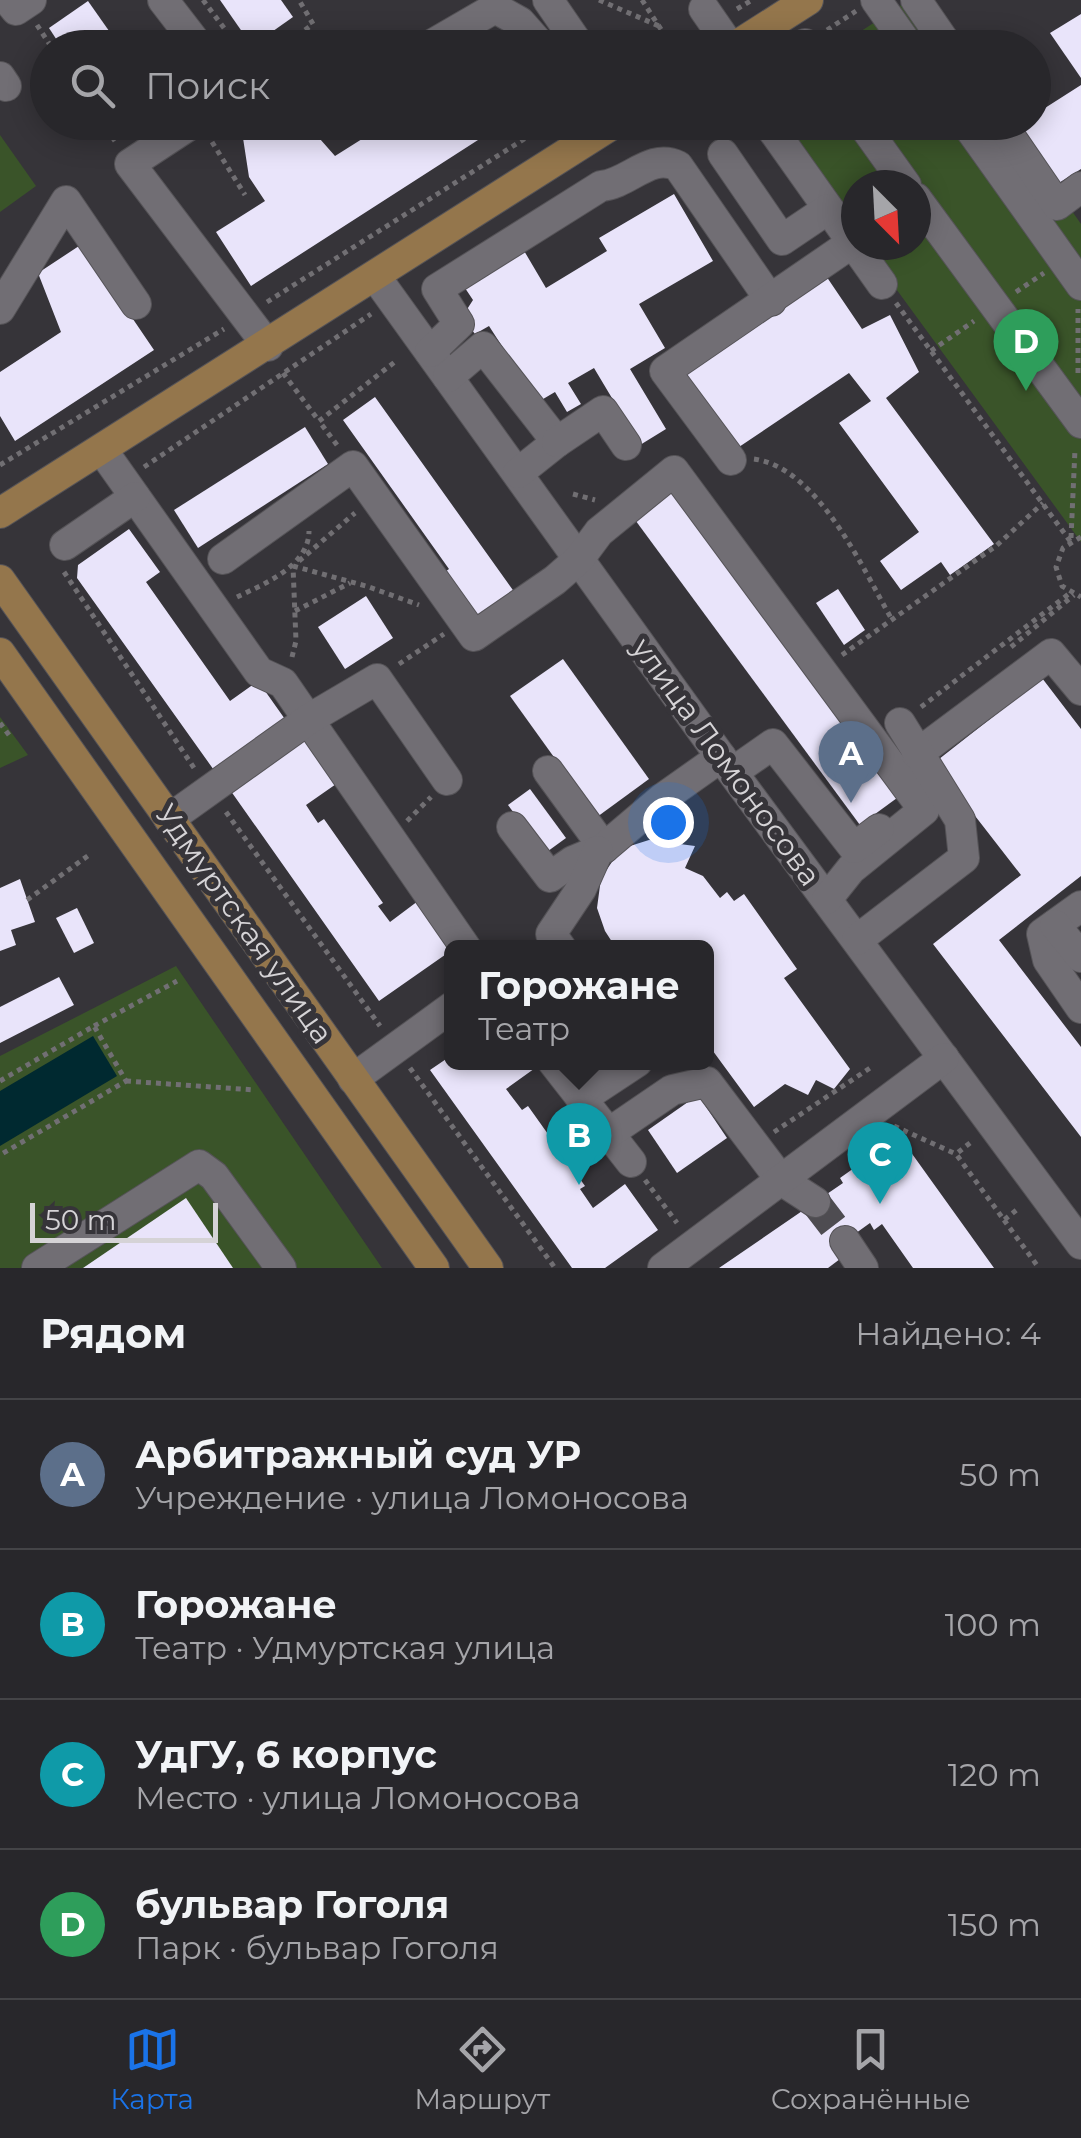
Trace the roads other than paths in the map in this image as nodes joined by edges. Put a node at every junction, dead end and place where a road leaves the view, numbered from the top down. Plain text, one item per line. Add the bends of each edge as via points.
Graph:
1 (164, 0) edge
2 (548, 0) edge
3 (808, 0) edge
4 (916, 0) edge
5 (868, 4) edge
6 (704, 10) dead end
7 (186, 30) edge
8 (457, 30) edge
9 (527, 30) edge
10 (569, 30) edge
11 (719, 30) edge
12 (760, 30) edge
13 (893, 30) edge
14 (937, 30) edge
15 (180, 140) edge
16 (585, 140) edge
17 (779, 140) edge
18 (874, 140) edge
19 (988, 140) edge
20 (992, 140) edge
21 (724, 154) dead end
22 (895, 170) edge
23 (1081, 187) edge
24 (828, 209) junction
25 (931, 218) edge
26 (841, 227) edge
27 (841, 250) edge
28 (865, 260) edge
29 (882, 284) road end
30 (1081, 285) edge
31 (384, 288) junction
32 (771, 301) junction
33 (136, 304) dead end
34 (0, 309) edge
35 (268, 346) junction
36 (430, 352) junction
37 (448, 377) junction
38 (1081, 423) edge
39 (556, 442) junction
40 (626, 445) dead end
41 (102, 450) junction
42 (730, 460) road end
43 (518, 473) junction
44 (129, 489) junction
45 (0, 513) edge
46 (63, 556) road end
47 (223, 559) dead end
48 (579, 559) junction
49 (0, 580) edge
50 (0, 653) edge
51 (1081, 690) edge
52 (308, 719) junction
53 (900, 724) road end
54 (917, 754) junction
55 (727, 764) junction
56 (548, 771) dead end
57 (447, 780) road end
58 (918, 801) junction
59 (169, 819) junction
60 (512, 826) dead end
61 (601, 849) junction
62 (827, 899) junction
63 (1081, 906) edge
64 (1055, 925) junction
65 (460, 940) edge
66 (555, 940) edge
67 (857, 940) junction
68 (1081, 957) edge
69 (1081, 1008) edge
70 (444, 1012) edge
71 (944, 1058) junction
72 (559, 1070) edge
73 (624, 1070) edge
74 (354, 1078) junction
75 (582, 1099) junction
76 (380, 1115) junction
77 (609, 1133) junction
78 (345, 1141) junction
79 (632, 1162) road end
80 (781, 1180) junction
81 (814, 1202) tunnel mouth
82 (1081, 1244) edge
83 (36, 1268) edge
84 (280, 1268) edge
85 (434, 1268) edge
86 (488, 1268) edge
87 (663, 1268) edge

1 - 7 street
2 - 10 street
3 - 12 main road
4 - 14 street
5 - 13 street
6 - 11 street
8 - 9 street via 495,8
15 - 35 street via 130,164
16 - 31 main road
17 - 24 street
18 - 22 street
19 - 30 street
20 - 23 street via 1057,205
21 - 24 street via 782,240
24 - 26 street
25 - 38 street
27 - 32 street
28 - 29 street
31 - 35 main road
31 - 36 street, улица Ломоносова
32 - 36 street via 678,166 666,160 601,186 437,289 459,324
32 - 42 street via 665,371
33 - 34 street via 66,201
35 - 41 main road
36 - 37 street, улица Ломоносова
37 - 39 street via 482,346
37 - 43 street, улица Ломоносова
39 - 40 street via 602,411
39 - 43 street
41 - 44 street
41 - 45 main road
43 - 48 street, улица Ломоносова
44 - 46 street
44 - 52 street via 259,672 284,683
47 - 48 street via 353,466 474,636
48 - 55 street, улица Ломоносова
48 - 58 street via 599,532 674,471
49 - 59 main road, Удмуртская улица
50 - 78 main road, Удмуртская улица
51 - 54 street via 1051,654
52 - 57 street via 378,679
52 - 59 street
52 - 65 street
53 - 54 street
54 - 67 street via 960,820 964,858
55 - 58 street via 773,744 854,848
55 - 61 street via 663,798
55 - 62 street, улица Ломоносова
56 - 61 street
58 - 62 street via 924,810 850,869
59 - 74 main road, Удмуртская улица
60 - 61 street via 550,876
61 - 66 street via 551,934
62 - 67 street, улица Ломоносова
63 - 64 street
64 - 68 street
64 - 69 street via 1042,934 1048,960
67 - 71 street, улица Ломоносова
70 - 74 street
71 - 80 street
71 - 82 street, улица Ломоносова
72 - 75 street
73 - 75 street
74 - 76 main road, Удмуртская улица
75 - 77 street
76 - 78 main road
76 - 86 main road, Удмуртская улица
77 - 79 street
77 - 80 street via 672,1090 706,1082
78 - 85 main road, Удмуртская улица
80 - 81 street
80 - 87 street
83 - 84 street via 199,1166 214,1176

